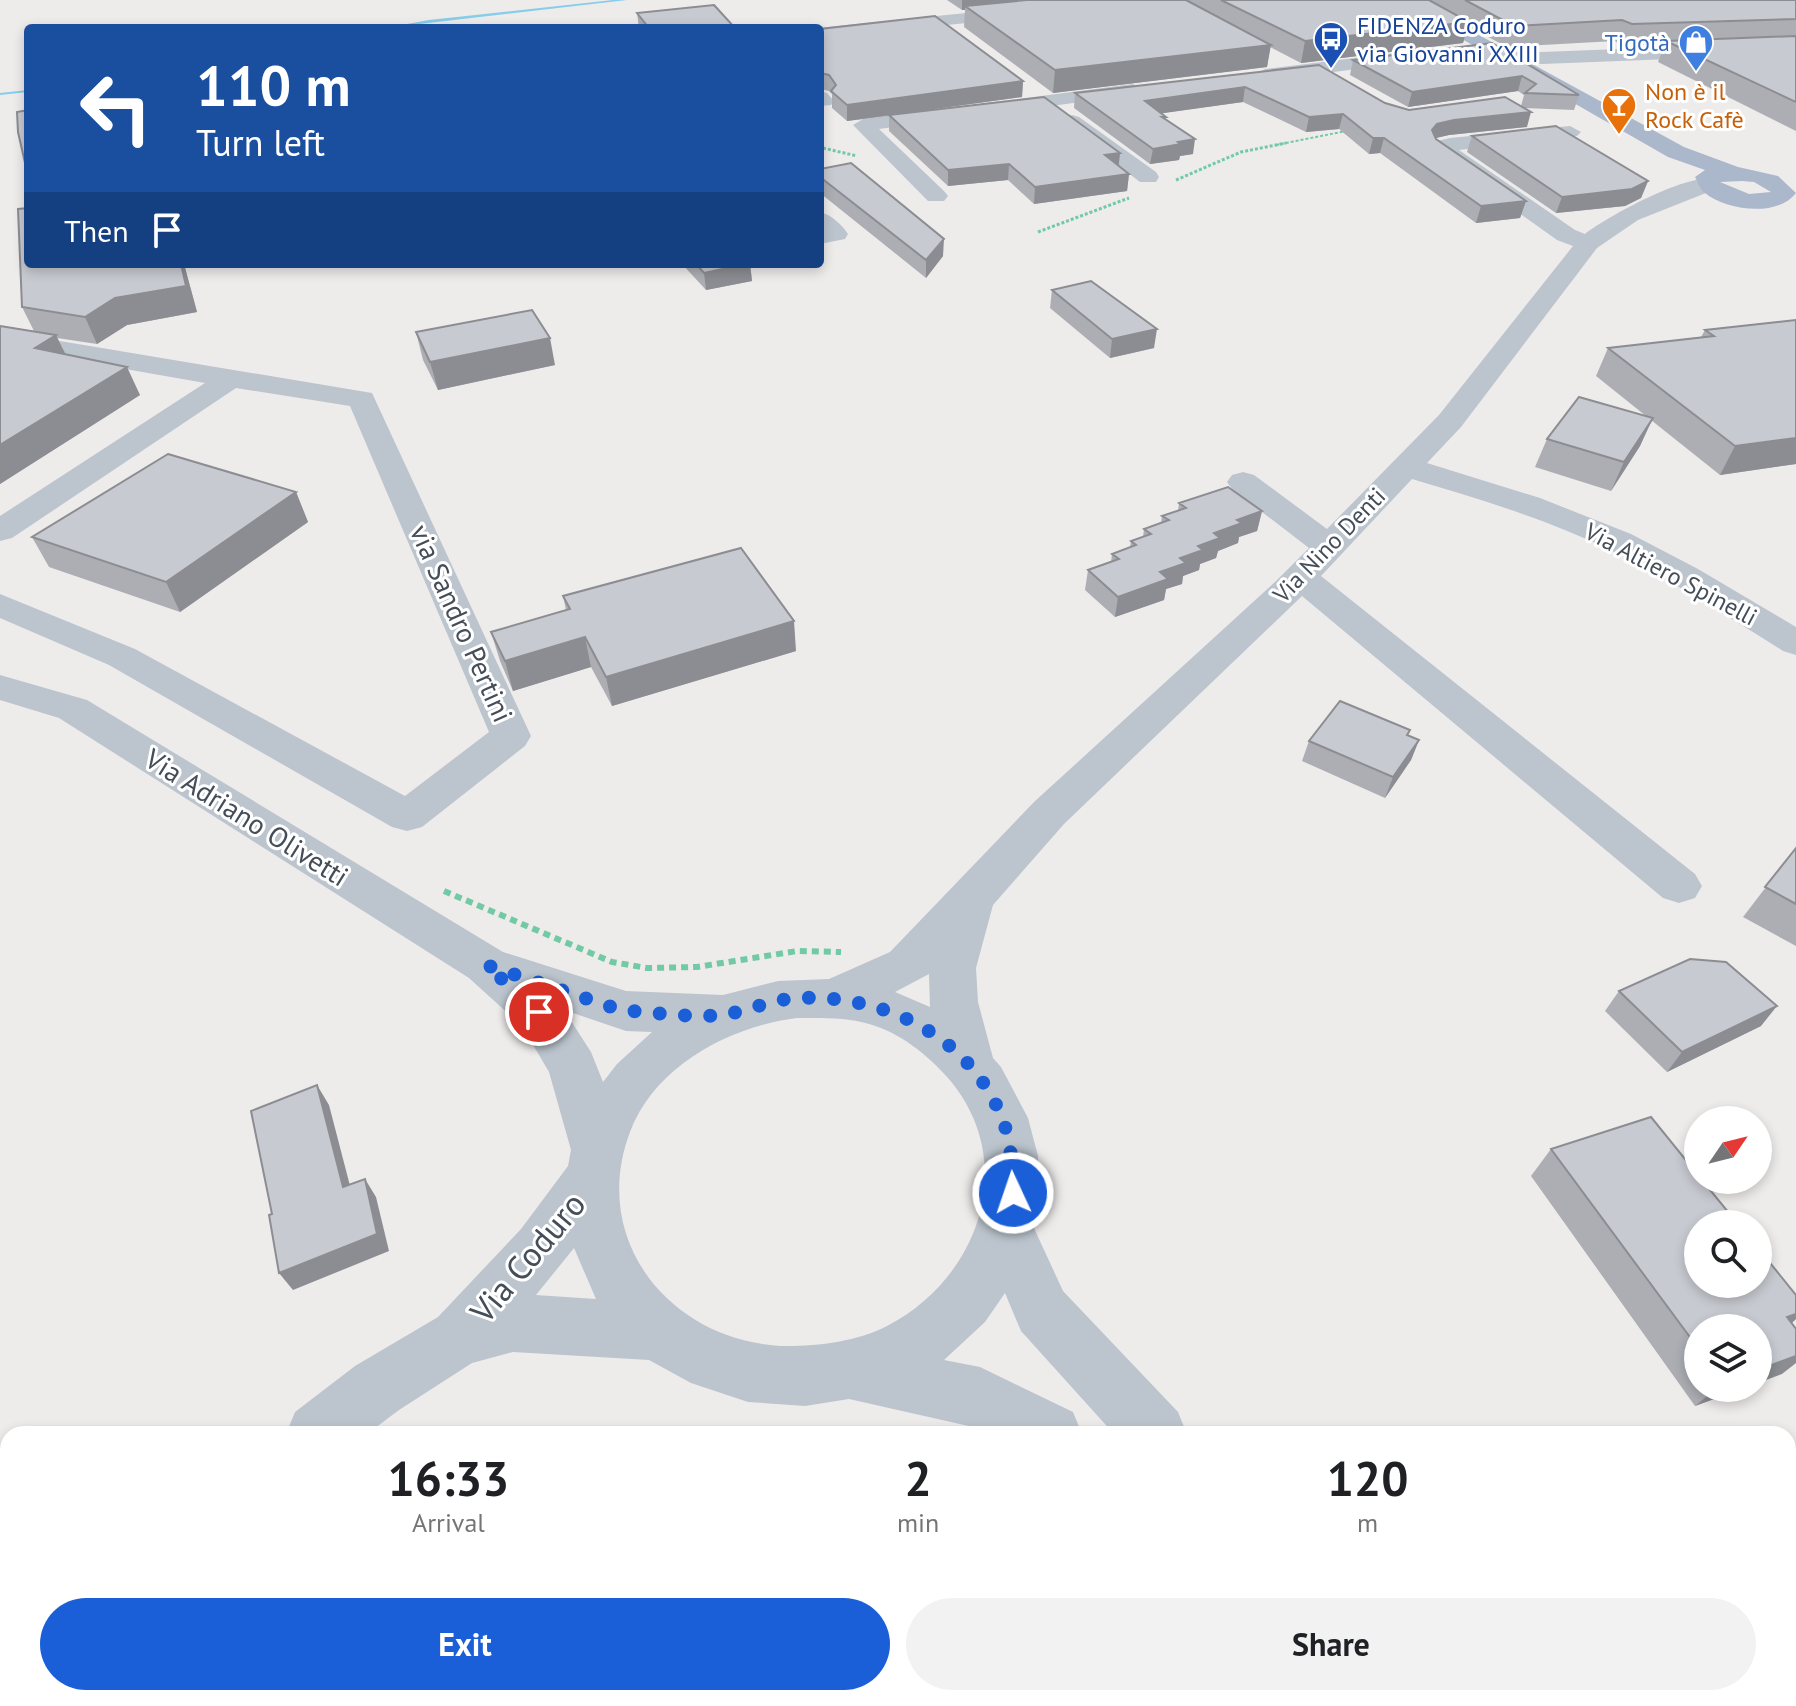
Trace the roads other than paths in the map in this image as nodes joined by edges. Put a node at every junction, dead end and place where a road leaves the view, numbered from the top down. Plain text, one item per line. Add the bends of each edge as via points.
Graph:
1 (1143, 0) edge
2 (1407, 1) edge
3 (939, 21) junction
4 (824, 33) edge
5 (963, 39) edge
6 (1796, 48) edge
7 (1739, 51) junction
8 (1460, 52) edge
9 (1495, 52) junction
10 (1431, 55) edge
11 (1268, 57) edge
12 (1568, 57) junction
13 (1318, 68) junction
14 (1782, 70) edge
15 (1294, 71) junction
16 (1530, 71) junction
17 (1247, 77) edge
18 (1022, 83) edge
19 (1342, 83) edge
20 (1154, 88) edge
21 (1045, 101) junction
22 (1570, 132) edge
23 (1676, 152) junction
24 (897, 158) junction
25 (866, 159) road end
26 (1738, 175) junction
27 (1709, 182) junction
28 (1152, 185) road end
29 (936, 196) dead end
30 (1744, 199) junction
31 (1669, 200) junction
32 (824, 223) edge
33 (824, 236) edge
34 (1588, 243) junction
35 (0, 339) edge
36 (231, 379) junction
37 (1405, 467) junction
38 (1243, 482) dead end
39 (0, 531) edge
40 (1328, 546) junction
41 (1300, 577) junction
42 (0, 605) edge
43 (1796, 643) edge
44 (0, 687) edge
45 (1679, 886) dead end
46 (978, 890) junction
47 (486, 965) junction
48 (843, 974) junction
49 (723, 1015) junction
50 (969, 1063) junction
51 (595, 1163) junction
52 (1006, 1229) junction
53 (657, 1331) junction
54 (459, 1338) junction
55 (852, 1370) junction
56 (327, 1426) edge
57 (1035, 1426) edge
58 (1149, 1426) edge

1 - 3 street
2 - 9 main road
3 - 4 street
3 - 5 street
6 - 7 street
7 - 12 street
7 - 14 street
8 - 9 street
9 - 12 street via 1522,58
9 - 16 main road
10 - 13 street
11 - 15 street
12 - 16 street via 1545,61
13 - 15 street
13 - 19 street
15 - 17 street
16 - 23 main road
18 - 21 street
20 - 21 street
21 - 24 street via 863,125
21 - 28 street
22 - 34 street via 1441,147 1566,235
23 - 26 main road
23 - 27 main road
24 - 25 street
24 - 29 street
26 - 27 main road
26 - 30 main road via 1784,190 1787,212
27 - 30 main road via 1719,192
27 - 31 street, Via Nino Denti
30 - 31 street, Via Nino Denti
31 - 34 street, Via Nino Denti via 1607,227
32 - 33 street via 836,234
34 - 37 street, Via Nino Denti via 1450,421
35 - 36 street, via Sandro Pertini
36 - 39 street
36 - 42 street, via Sandro Pertini via 362,399 511,736 407,816 122,657
37 - 40 street, Via Nino Denti
37 - 43 street, Via Altiero Spinelli via 1497,493 1588,528 1646,555
38 - 40 street
40 - 41 street, Via Nino Denti
41 - 45 street
41 - 46 street, Via Nino Denti via 1049,813
44 - 47 street, Via Adriano Olivetti via 73,709
46 - 48 street, Via Nino Denti via 907,965
46 - 50 street, Via Nino Denti via 953,958 950,995
47 - 49 street via 626,1011
47 - 51 street via 539,1012 573,1067
48 - 49 street via 797,998
48 - 50 street via 873,1005 941,1038
49 - 51 street via 689,1032 632,1083 612,1115
50 - 52 street via 999,1112 1012,1156 1013,1193
51 - 53 street via 593,1218 604,1259 626,1298
51 - 54 street, Via Coduro via 541,1248
52 - 55 street via 966,1301 934,1331 895,1354
52 - 58 street via 1042,1311
53 - 54 street, Via Coduro via 513,1323
53 - 55 street via 699,1358 747,1373 800,1377
54 - 56 street, Via Coduro via 377,1388
55 - 57 street via 980,1398

